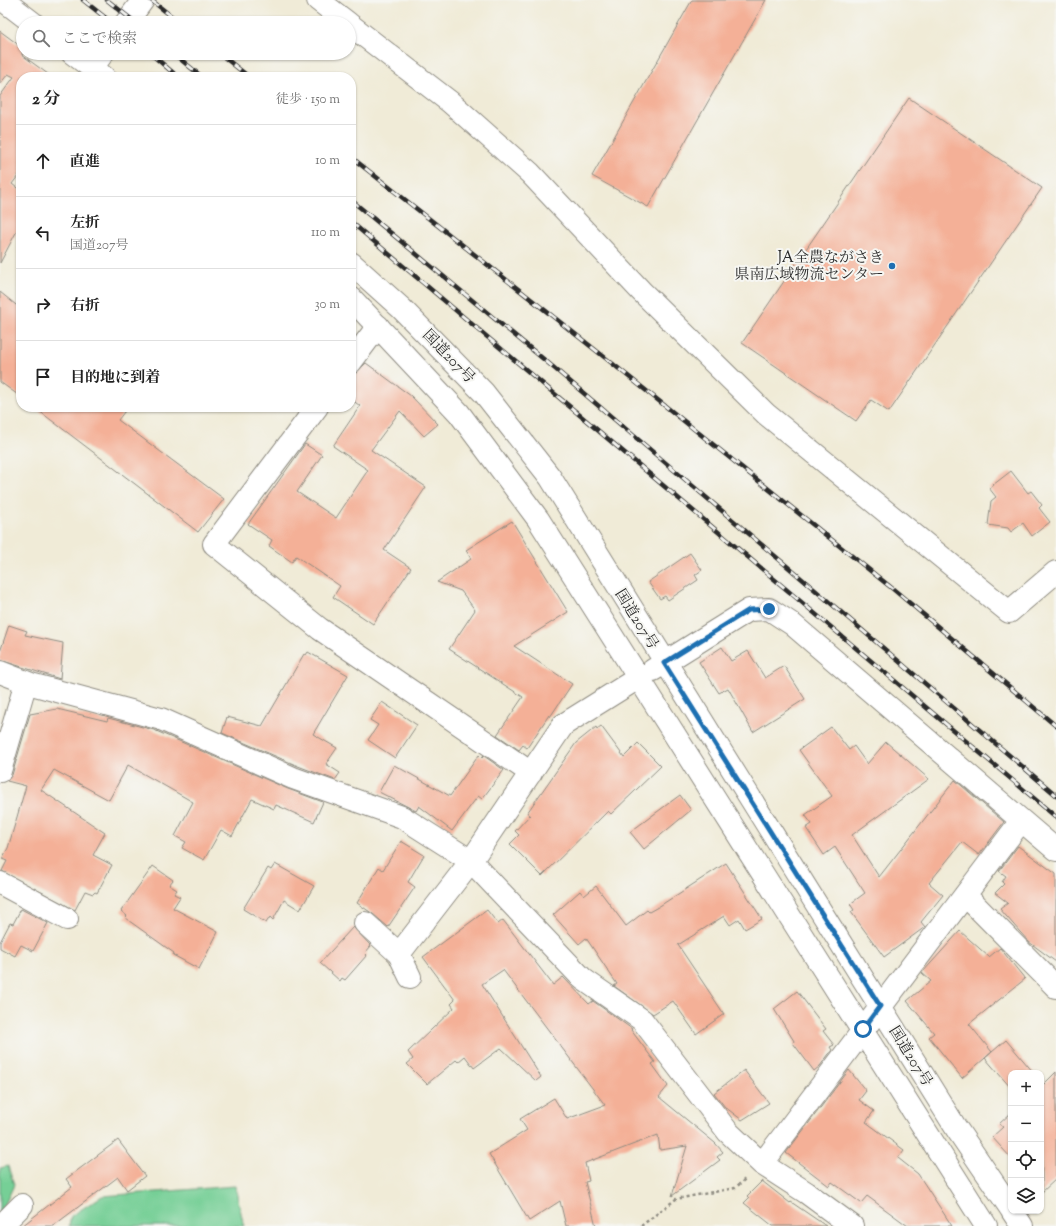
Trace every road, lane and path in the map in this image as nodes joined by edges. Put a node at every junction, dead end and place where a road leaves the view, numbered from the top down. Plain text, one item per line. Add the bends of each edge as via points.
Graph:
1 (3, 0) edge
2 (144, 0) edge
3 (318, 0) edge
4 (24, 16) edge
5 (131, 16) edge
6 (339, 16) edge
7 (356, 29) edge
8 (87, 60) edge
9 (100, 66) edge
10 (356, 268) edge
11 (356, 303) edge
12 (378, 326) junction
13 (356, 355) edge
14 (313, 412) edge
15 (1056, 572) edge
16 (664, 663) junction
17 (0, 672) edge
18 (638, 678) junction
19 (26, 682) junction
20 (0, 771) edge
21 (531, 773) junction
22 (1021, 821) junction
23 (1056, 850) edge
24 (471, 861) junction
25 (0, 882) edge
26 (965, 894) junction
27 (67, 919) dead end
28 (365, 923) dead end
29 (399, 954) junction
30 (410, 977) dead end
31 (1056, 988) edge
32 (880, 1006) junction
33 (863, 1029) junction
34 (762, 1164) junction
35 (1008, 1204) edge
36 (22, 1205) dead end
37 (1014, 1214) edge
38 (1, 1226) edge
39 (642, 1226) edge
40 (852, 1226) edge
41 (986, 1226) edge
42 (1022, 1226) edge

1 - 4 street
2 - 5 street
3 - 6 street
7 - 15 street via 450,102 530,173 641,291 766,414 1009,612
8 - 9 street
10 - 16 street, 国道207号 via 401,308 484,393 550,477
11 - 12 street
12 - 13 street
12 - 18 street via 459,413 524,500
14 - 21 street via 214,544 320,629
16 - 18 street
16 - 22 street via 749,610 769,609 798,630
16 - 32 street, 国道207号
17 - 19 street
18 - 21 street via 563,725
18 - 33 street
19 - 20 street
19 - 24 street via 160,719 293,778 402,817
21 - 24 street
22 - 23 street
22 - 26 street
24 - 29 street
24 - 34 street via 583,979 642,1020 728,1132
25 - 27 street
26 - 31 street
26 - 32 street
28 - 29 street
29 - 30 street
32 - 33 street
32 - 35 street, 国道207号 via 956,1128
33 - 34 street
33 - 41 street
34 - 39 path via 735,1188 676,1199
34 - 40 street
36 - 38 street
37 - 42 street, 国道207号

